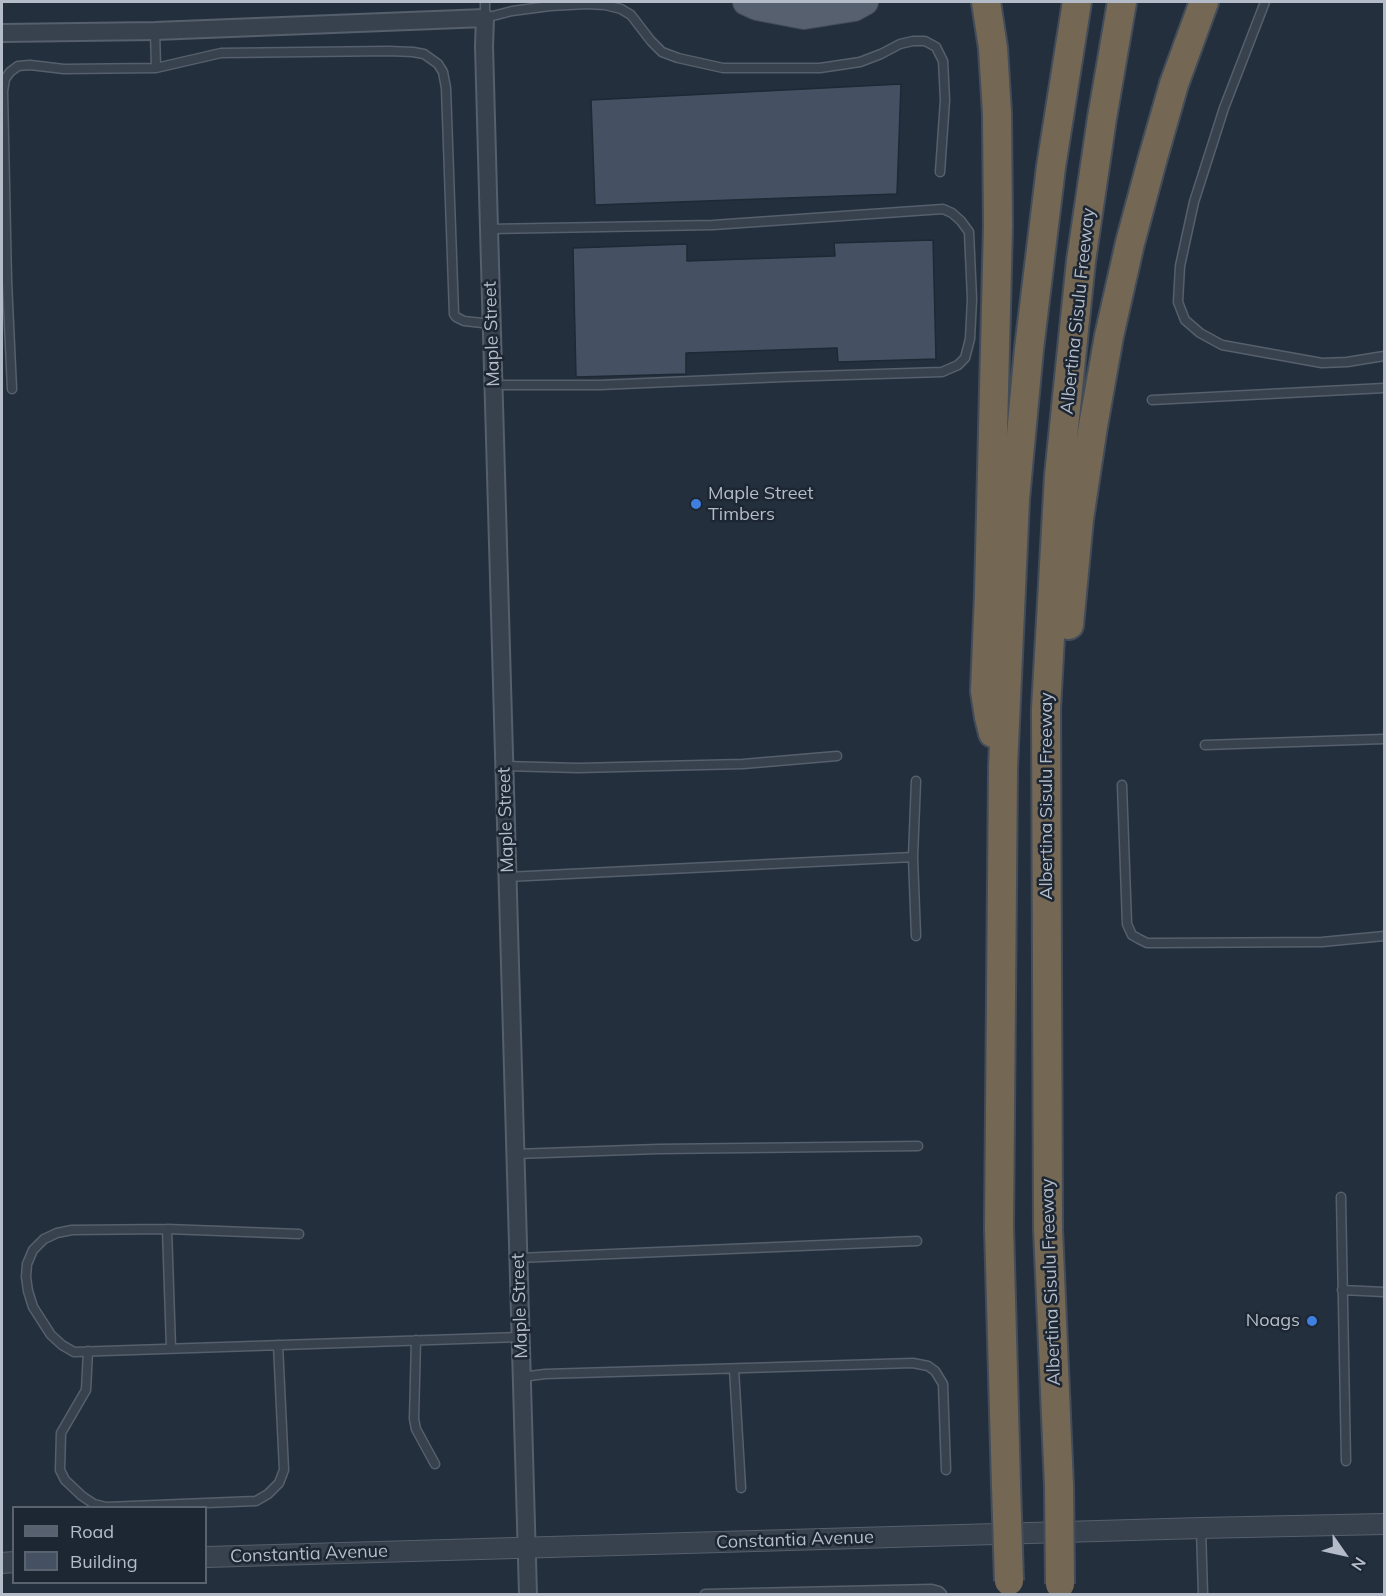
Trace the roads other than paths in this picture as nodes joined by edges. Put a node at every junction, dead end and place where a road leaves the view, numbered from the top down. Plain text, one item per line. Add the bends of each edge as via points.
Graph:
1 (746, 2) edge
2 (865, 2) edge
3 (986, 2) edge
4 (1077, 2) edge
5 (1122, 2) edge
6 (1204, 2) edge
7 (1265, 2) edge
8 (485, 10) edge
9 (155, 31) junction
10 (2, 33) edge
11 (156, 68) junction
12 (3, 79) edge
13 (940, 172) dead end
14 (489, 229) junction
15 (492, 324) junction
16 (1384, 356) edge
17 (494, 384) junction
18 (1384, 388) edge
19 (12, 389) dead end
20 (1152, 399) dead end
21 (1384, 740) edge
22 (1205, 745) dead end
23 (837, 756) dead end
24 (504, 766) junction
25 (1003, 767) junction
26 (916, 781) dead end
27 (1122, 785) dead end
28 (1047, 793) junction
29 (913, 857) junction
30 (507, 877) junction
31 (916, 936) dead end
32 (1384, 936) edge
33 (918, 1146) dead end
34 (515, 1154) junction
35 (1341, 1197) dead end
36 (167, 1229) junction
37 (299, 1234) dead end
38 (917, 1241) dead end
39 (518, 1258) junction
40 (1342, 1290) junction
41 (1384, 1292) edge
42 (520, 1337) junction
43 (416, 1340) junction
44 (278, 1345) junction
45 (171, 1348) junction
46 (88, 1351) junction
47 (734, 1369) junction
48 (522, 1377) junction
49 (1346, 1461) dead end
50 (435, 1464) dead end
51 (946, 1470) dead end
52 (741, 1488) dead end
53 (102, 1506) edge
54 (131, 1506) edge
55 (1384, 1524) edge
56 (1201, 1528) junction
57 (526, 1547) junction
58 (207, 1557) edge
59 (1009, 1588) edge
60 (1061, 1589) edge
61 (528, 1594) edge
62 (705, 1594) edge
63 (942, 1594) edge
64 (1203, 1594) edge

1 - 2 main road via 804,16 854,8
3 - 25 highway via 997,114 998,226 986,691
4 - 25 highway via 1051,167 1027,372 1015,499
5 - 28 highway, Albertina Sisulu Freeway via 1082,261 1059,476 1046,709
6 - 28 highway via 1152,160 1109,336 1079,519 1064,719
7 - 16 lane via 1224,108 1194,202 1180,266 1178,302 1185,320 1222,345 1322,363
8 - 9 street
8 - 13 lane via 512,12 550,6 605,5 631,15 662,52 723,68 820,68 860,62 900,44 925,41 936,47 943,61 945,99
8 - 14 street, Maple Street
9 - 10 street
9 - 11 lane
11 - 12 lane via 64,69 30,65 18,66
11 - 15 lane via 221,53 389,51 430,57 443,72 446,88 454,314 464,321
12 - 19 lane
14 - 15 street, Maple Street
14 - 17 lane via 713,225 943,209 969,232 972,299 965,358 942,372 600,385
15 - 17 street, Maple Street
17 - 24 street, Maple Street
18 - 20 lane
21 - 22 lane
23 - 24 lane via 743,764
24 - 30 street, Maple Street
25 - 59 highway, bridge via 999,1227
26 - 29 lane
27 - 32 lane via 1127,924 1132,935 1158,943 1322,942
28 - 60 highway, Albertina Sisulu Freeway, bridge via 1048,1229
29 - 30 lane
29 - 31 lane
30 - 34 street, Maple Street
33 - 34 lane
34 - 39 street, Maple Street
35 - 40 lane
36 - 37 lane
36 - 45 lane
36 - 46 lane via 72,1230 44,1239 33,1250 26,1277 33,1307 62,1345 74,1352
38 - 39 lane
39 - 42 street, Maple Street
40 - 41 lane
40 - 49 lane
42 - 43 lane
42 - 48 street, Maple Street
43 - 44 lane
43 - 50 lane via 414,1419
44 - 45 lane
44 - 54 lane via 284,1470 279,1483 256,1501
45 - 46 lane
46 - 53 lane via 86,1390 62,1433 60,1470 82,1496
47 - 48 lane
47 - 51 lane via 913,1363 927,1366 936,1371 943,1384
47 - 52 lane
48 - 57 street, Maple Street
55 - 56 street, Constantia Avenue
56 - 57 street, Constantia Avenue
56 - 64 lane
57 - 58 street, Constantia Avenue
57 - 61 street, Maple Street
62 - 63 lane via 932,1589

